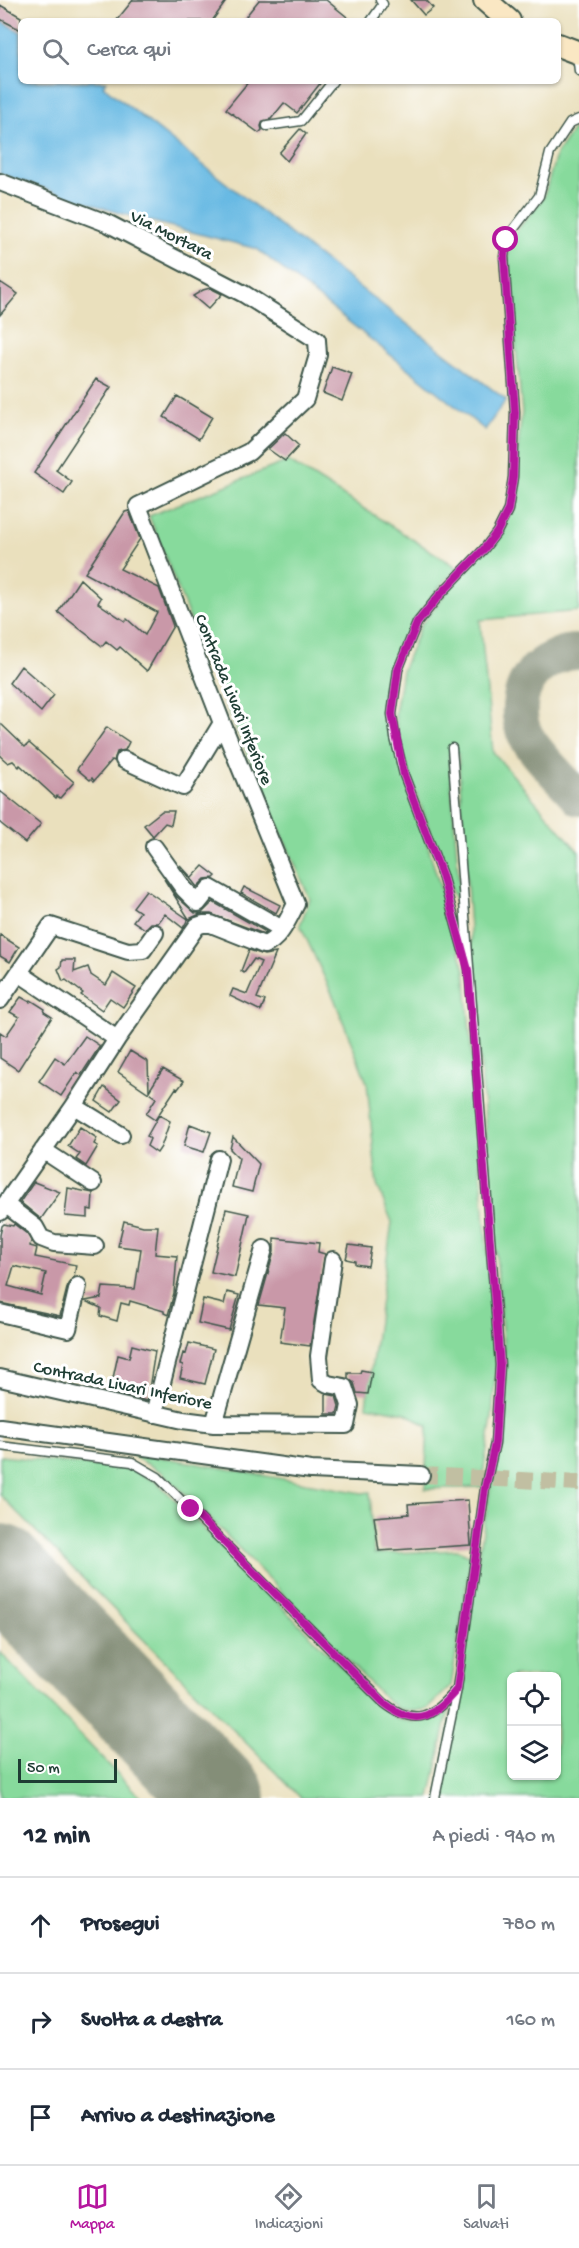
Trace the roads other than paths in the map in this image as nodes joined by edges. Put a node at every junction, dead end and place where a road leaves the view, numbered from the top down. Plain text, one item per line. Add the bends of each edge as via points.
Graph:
1 (380, 0) edge
2 (485, 0) edge
3 (373, 18) edge
4 (506, 18) edge
5 (331, 84) edge
6 (579, 119) edge
7 (267, 126) dead end
8 (0, 182) edge
9 (316, 340) joint
10 (222, 723) junction
11 (452, 748) dead end
12 (124, 760) dead end
13 (154, 847) dead end
14 (282, 929) junction
15 (155, 933) dead end
16 (468, 970) junction
17 (19, 973) junction
18 (0, 1000) edge
19 (117, 1039) junction
20 (74, 1106) junction
21 (120, 1135) dead end
22 (43, 1150) junction
23 (219, 1159) dead end
24 (93, 1183) dead end
25 (3, 1208) edge
26 (95, 1246) dead end
27 (264, 1249) dead end
28 (333, 1260) dead end
29 (78, 1287) dead end
30 (0, 1313) edge
31 (0, 1378) edge
32 (154, 1414) junction
33 (214, 1424) junction
34 (0, 1427) edge
35 (0, 1446) edge
36 (421, 1475) tunnel mouth
37 (457, 1689) junction
38 (435, 1798) edge

1 - 3 lane via 383,4
2 - 4 street
5 - 7 lane via 301,121
6 - 16 lane via 570,123 550,153 539,196 506,240 515,412 508,510 484,549 417,623 398,670 392,714 404,775 442,875
8 - 9 street, Via Mortara via 109,224 244,294
9 - 10 street, Contrada Livari Inferiore via 318,355 305,399 249,452 138,506
10 - 12 street via 183,787
10 - 14 street, Contrada Livari Inferiore via 296,904
11 - 16 lane
13 - 14 street via 198,903 210,888
14 - 19 street via 271,943 264,945 212,924 197,926
15 - 17 street via 142,950 128,951 51,926
16 - 37 lane via 500,1365 495,1443 485,1488
17 - 18 street
17 - 19 street
19 - 20 street
20 - 21 street
20 - 22 street
22 - 24 street
22 - 25 street
23 - 32 street
25 - 26 street via 35,1227 41,1238 54,1243
27 - 33 street
28 - 33 street, Contrada Livari Inferiore via 319,1356 321,1380 344,1387 350,1405 346,1425
29 - 30 street via 68,1329
31 - 32 street, Contrada Livari Inferiore
32 - 33 street, Contrada Livari Inferiore
34 - 36 street via 311,1470
35 - 37 lane via 132,1462 158,1477 397,1713 428,1716
37 - 38 lane

